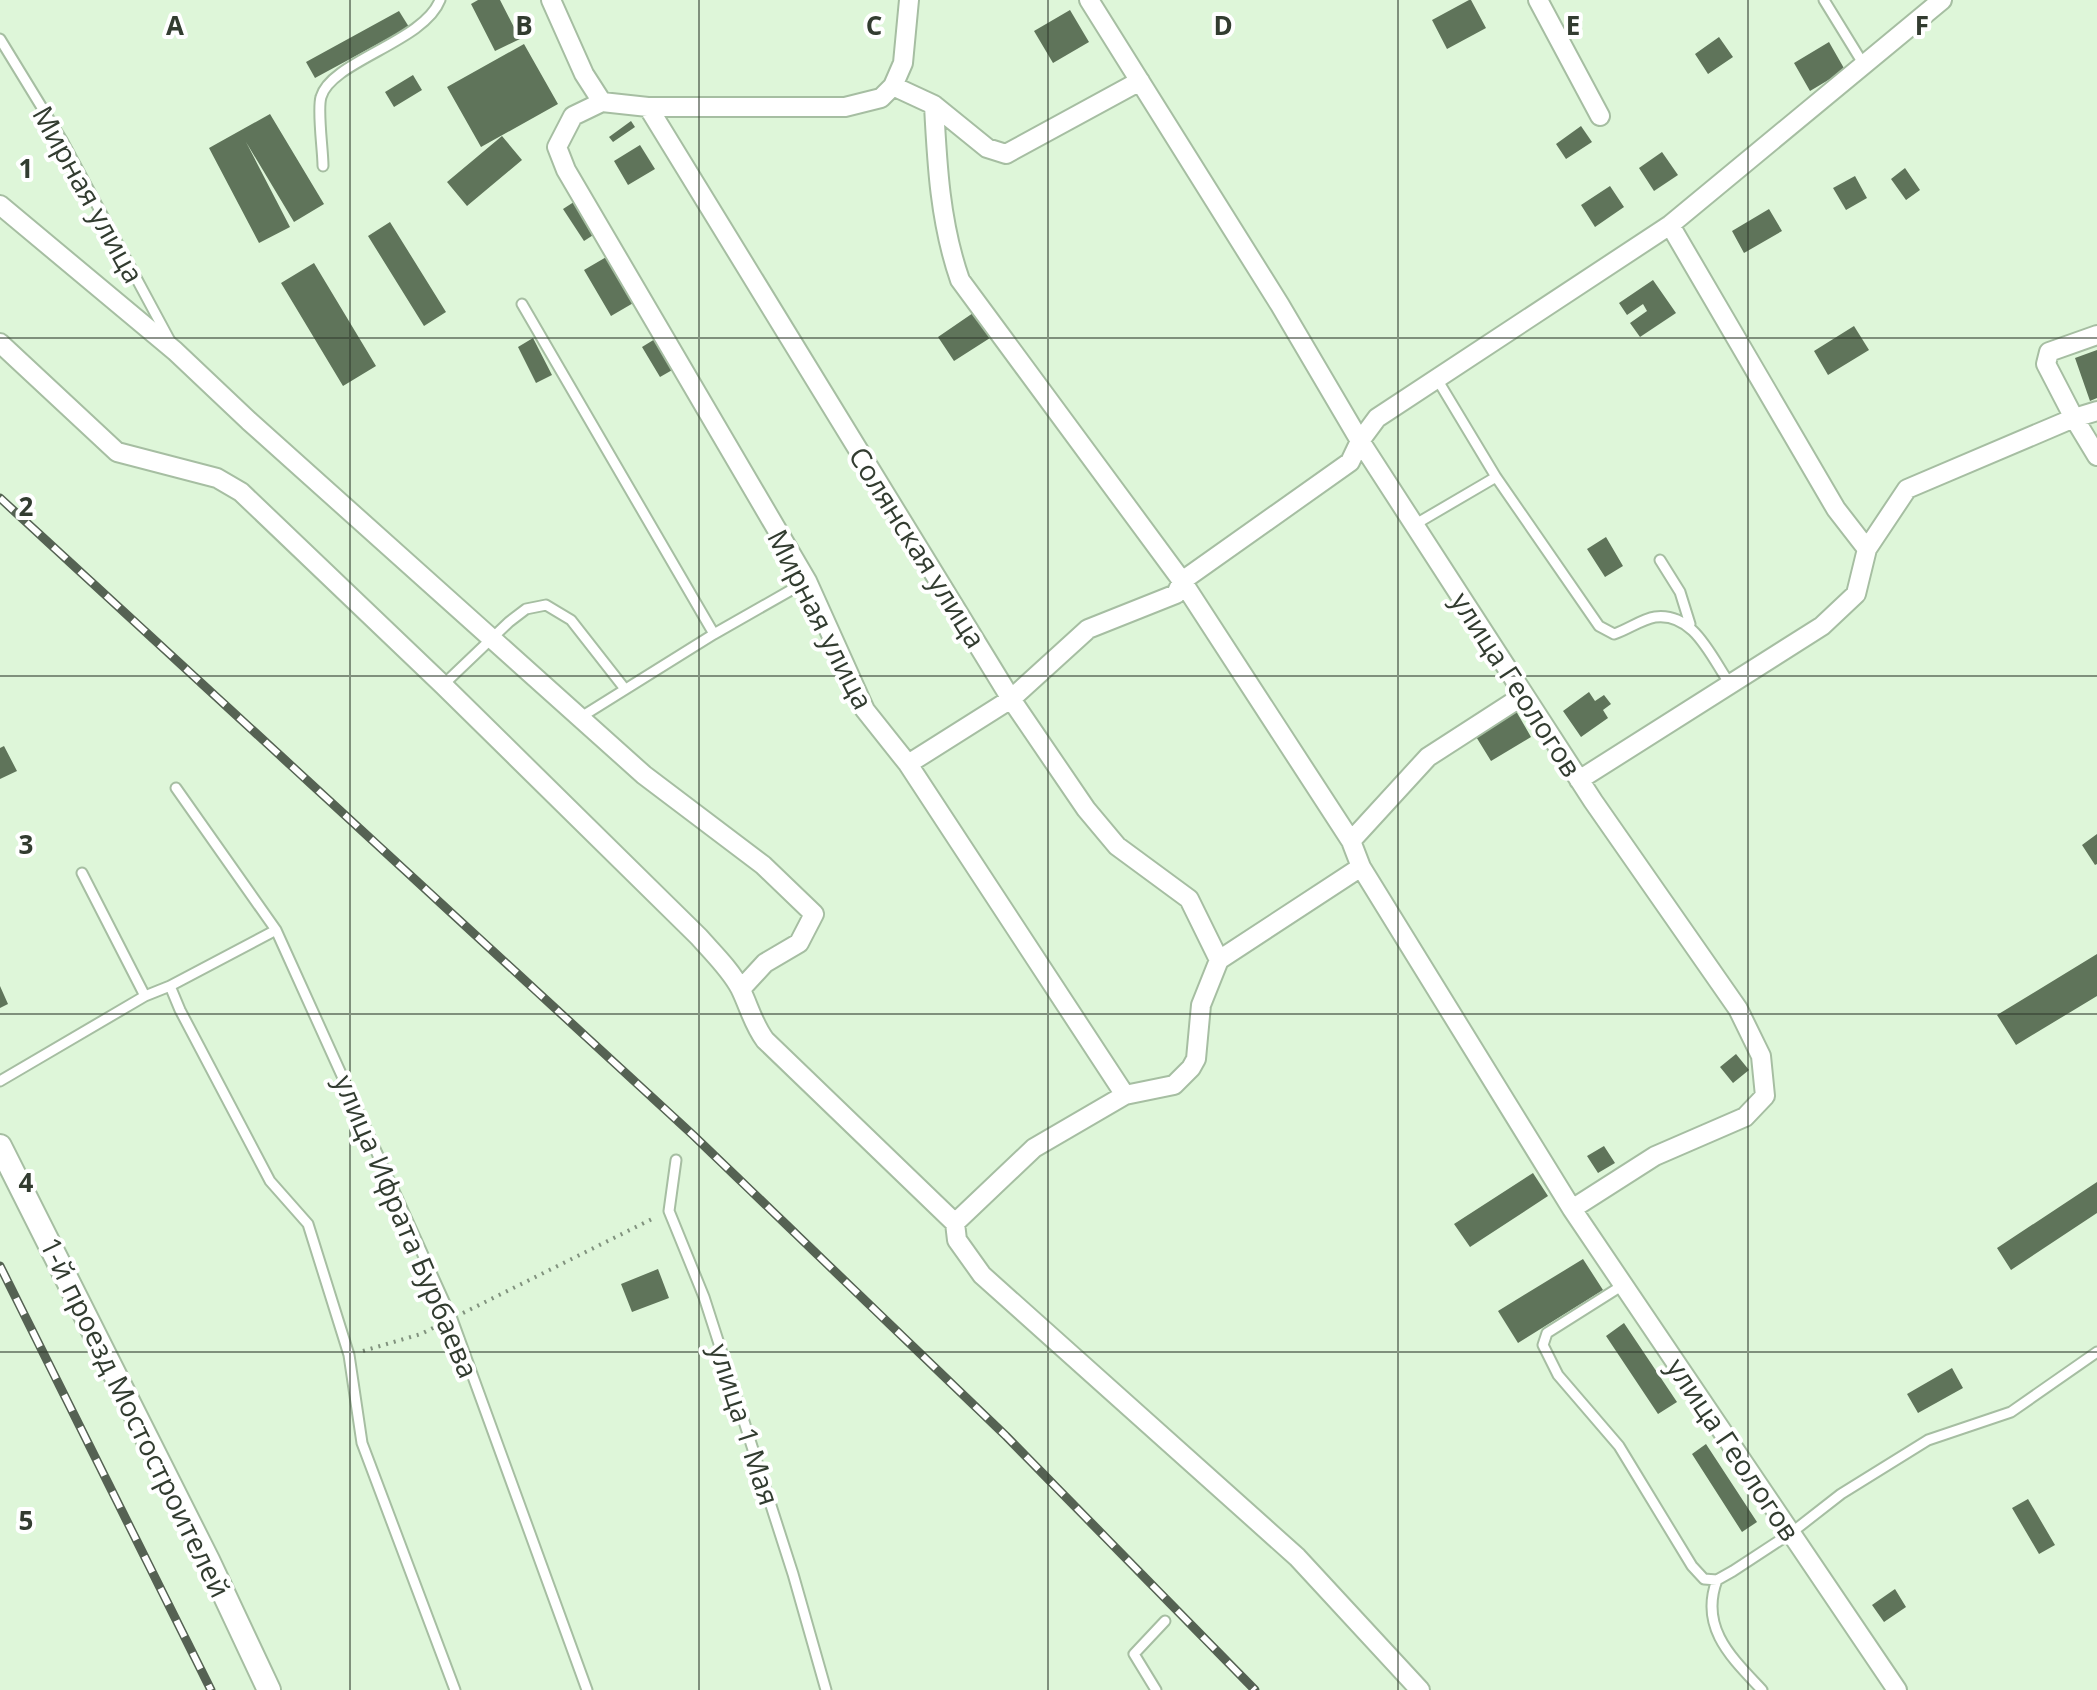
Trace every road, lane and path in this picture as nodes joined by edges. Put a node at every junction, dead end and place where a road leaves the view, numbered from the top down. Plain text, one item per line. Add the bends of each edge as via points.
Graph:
1 (440, 0) edge
2 (551, 0) edge
3 (909, 0) edge
4 (1089, 0) edge
5 (1538, 0) edge
6 (1824, 0) edge
7 (1942, 0) edge
8 (0, 39) edge
9 (1864, 65) junction
10 (1140, 81) junction
11 (893, 86) junction
12 (602, 102) junction
13 (934, 105) junction
14 (648, 107) junction
15 (1600, 116) dead end
16 (323, 166) dead end
17 (0, 205) edge
18 (1670, 225) junction
19 (522, 304) dead end
20 (2097, 335) edge
21 (0, 343) edge
22 (175, 351) junction
23 (1437, 379) junction
24 (2097, 411) edge
25 (2074, 418) junction
26 (1360, 441) junction
27 (2097, 456) edge
28 (1496, 477) junction
29 (1414, 525) junction
30 (1867, 549) junction
31 (1660, 560) dead end
32 (807, 581) junction
33 (1182, 581) junction
34 (1690, 624) junction
35 (714, 634) junction
36 (491, 639) junction
37 (1730, 684) junction
38 (443, 685) junction
39 (625, 689) junction
40 (1524, 695) junction
41 (1011, 699) junction
42 (581, 717) junction
43 (908, 764) junction
44 (1579, 780) junction
45 (176, 788) dead end
46 (1351, 841) junction
47 (1361, 867) junction
48 (82, 873) dead end
49 (276, 930) junction
50 (1219, 960) junction
51 (170, 986) junction
52 (741, 989) junction
53 (145, 996) junction
54 (0, 1081) edge
55 (1125, 1095) junction
56 (0, 1146) edge
57 (676, 1160) dead end
58 (1572, 1209) junction
59 (669, 1211) junction
60 (955, 1223) junction
61 (1623, 1285) junction
62 (452, 1319) junction
63 (2097, 1352) edge
64 (349, 1355) junction
65 (1791, 1533) junction
66 (1717, 1580) junction
67 (1165, 1621) dead end
68 (269, 1690) edge
69 (455, 1690) edge
70 (587, 1690) edge
71 (826, 1690) edge
72 (1156, 1690) edge
73 (1420, 1690) edge
74 (1762, 1690) edge
75 (1897, 1690) edge

1 - 16 lane via 422,24 330,81 321,98
2 - 12 street
3 - 11 street via 903,63
4 - 10 street, улица Геологов
5 - 15 street
6 - 9 lane
7 - 9 street
8 - 22 lane, Мирная улица via 63,142
9 - 18 street
10 - 13 street via 1006,154 987,148
10 - 26 street, улица Геологов
11 - 13 street
11 - 14 street via 881,98 845,107
12 - 14 street
12 - 32 street, Мирная улица via 573,116 562,136 557,147 566,170
13 - 33 street, улица Геологов via 940,192 960,280
14 - 41 street, Солянская улица
17 - 22 street
18 - 23 street
18 - 30 street via 1836,509
19 - 35 lane
20 - 25 street via 2046,355
21 - 38 street via 117,452 217,478 241,492
22 - 36 street
23 - 26 street via 1377,418
23 - 28 lane
24 - 25 street
25 - 27 street
25 - 30 street via 1907,489
26 - 29 street, улица Геологов
26 - 33 street via 1350,462
28 - 29 lane
28 - 34 lane via 1599,626 1614,634 1651,617
29 - 40 street, улица Геологов
30 - 37 street via 1856,594 1822,626
31 - 34 lane via 1680,592
32 - 35 lane
32 - 43 street, Мирная улица via 865,710
33 - 41 street via 1176,594 1088,629
33 - 46 street, улица Геологов
34 - 37 lane
35 - 39 lane
36 - 38 lane
36 - 39 lane via 526,609 546,605 571,620
36 - 42 street
37 - 44 street
38 - 52 street via 699,937
39 - 42 lane
40 - 44 street, улица Геологов
40 - 46 street via 1428,757
41 - 43 street
41 - 50 street, Солянская улица via 1117,846 1189,899
42 - 52 street via 644,775 763,865 814,914 799,943 765,963
43 - 55 street, Мирная улица
44 - 58 street, улица Геологов via 1738,1009 1761,1056 1765,1096 1745,1117 1655,1156
45 - 49 lane, улица Ифрата Бурбаева
46 - 47 street, улица Геологов
47 - 50 street
47 - 58 street, улица Геологов
48 - 53 lane
49 - 51 lane
49 - 62 lane, улица Ифрата Бурбаева
50 - 55 street via 1201,1005 1199,1047 1191,1068 1174,1085
51 - 53 lane
51 - 64 lane via 270,1181 308,1224
52 - 60 street via 765,1040
53 - 54 lane
55 - 60 street via 1034,1148
56 - 68 street, 1-й проезд Мостостроителей
57 - 59 lane, улица 1 Мая
58 - 61 street, улица Геологов
59 - 62 path
59 - 71 lane, улица 1 Мая via 709,1311
60 - 73 street via 957,1240 982,1275 1297,1557
61 - 65 street, улица Геологов
61 - 66 lane via 1547,1333 1543,1345 1558,1375 1619,1446 1692,1566 1704,1579
62 - 64 path
62 - 70 lane, улица Ифрата Бурбаева
63 - 65 lane via 2011,1412 1928,1440 1841,1494
64 - 69 lane via 362,1443
65 - 66 lane
65 - 75 street, улица Геологов
66 - 74 lane via 1712,1615 1726,1652
67 - 72 lane via 1134,1654

